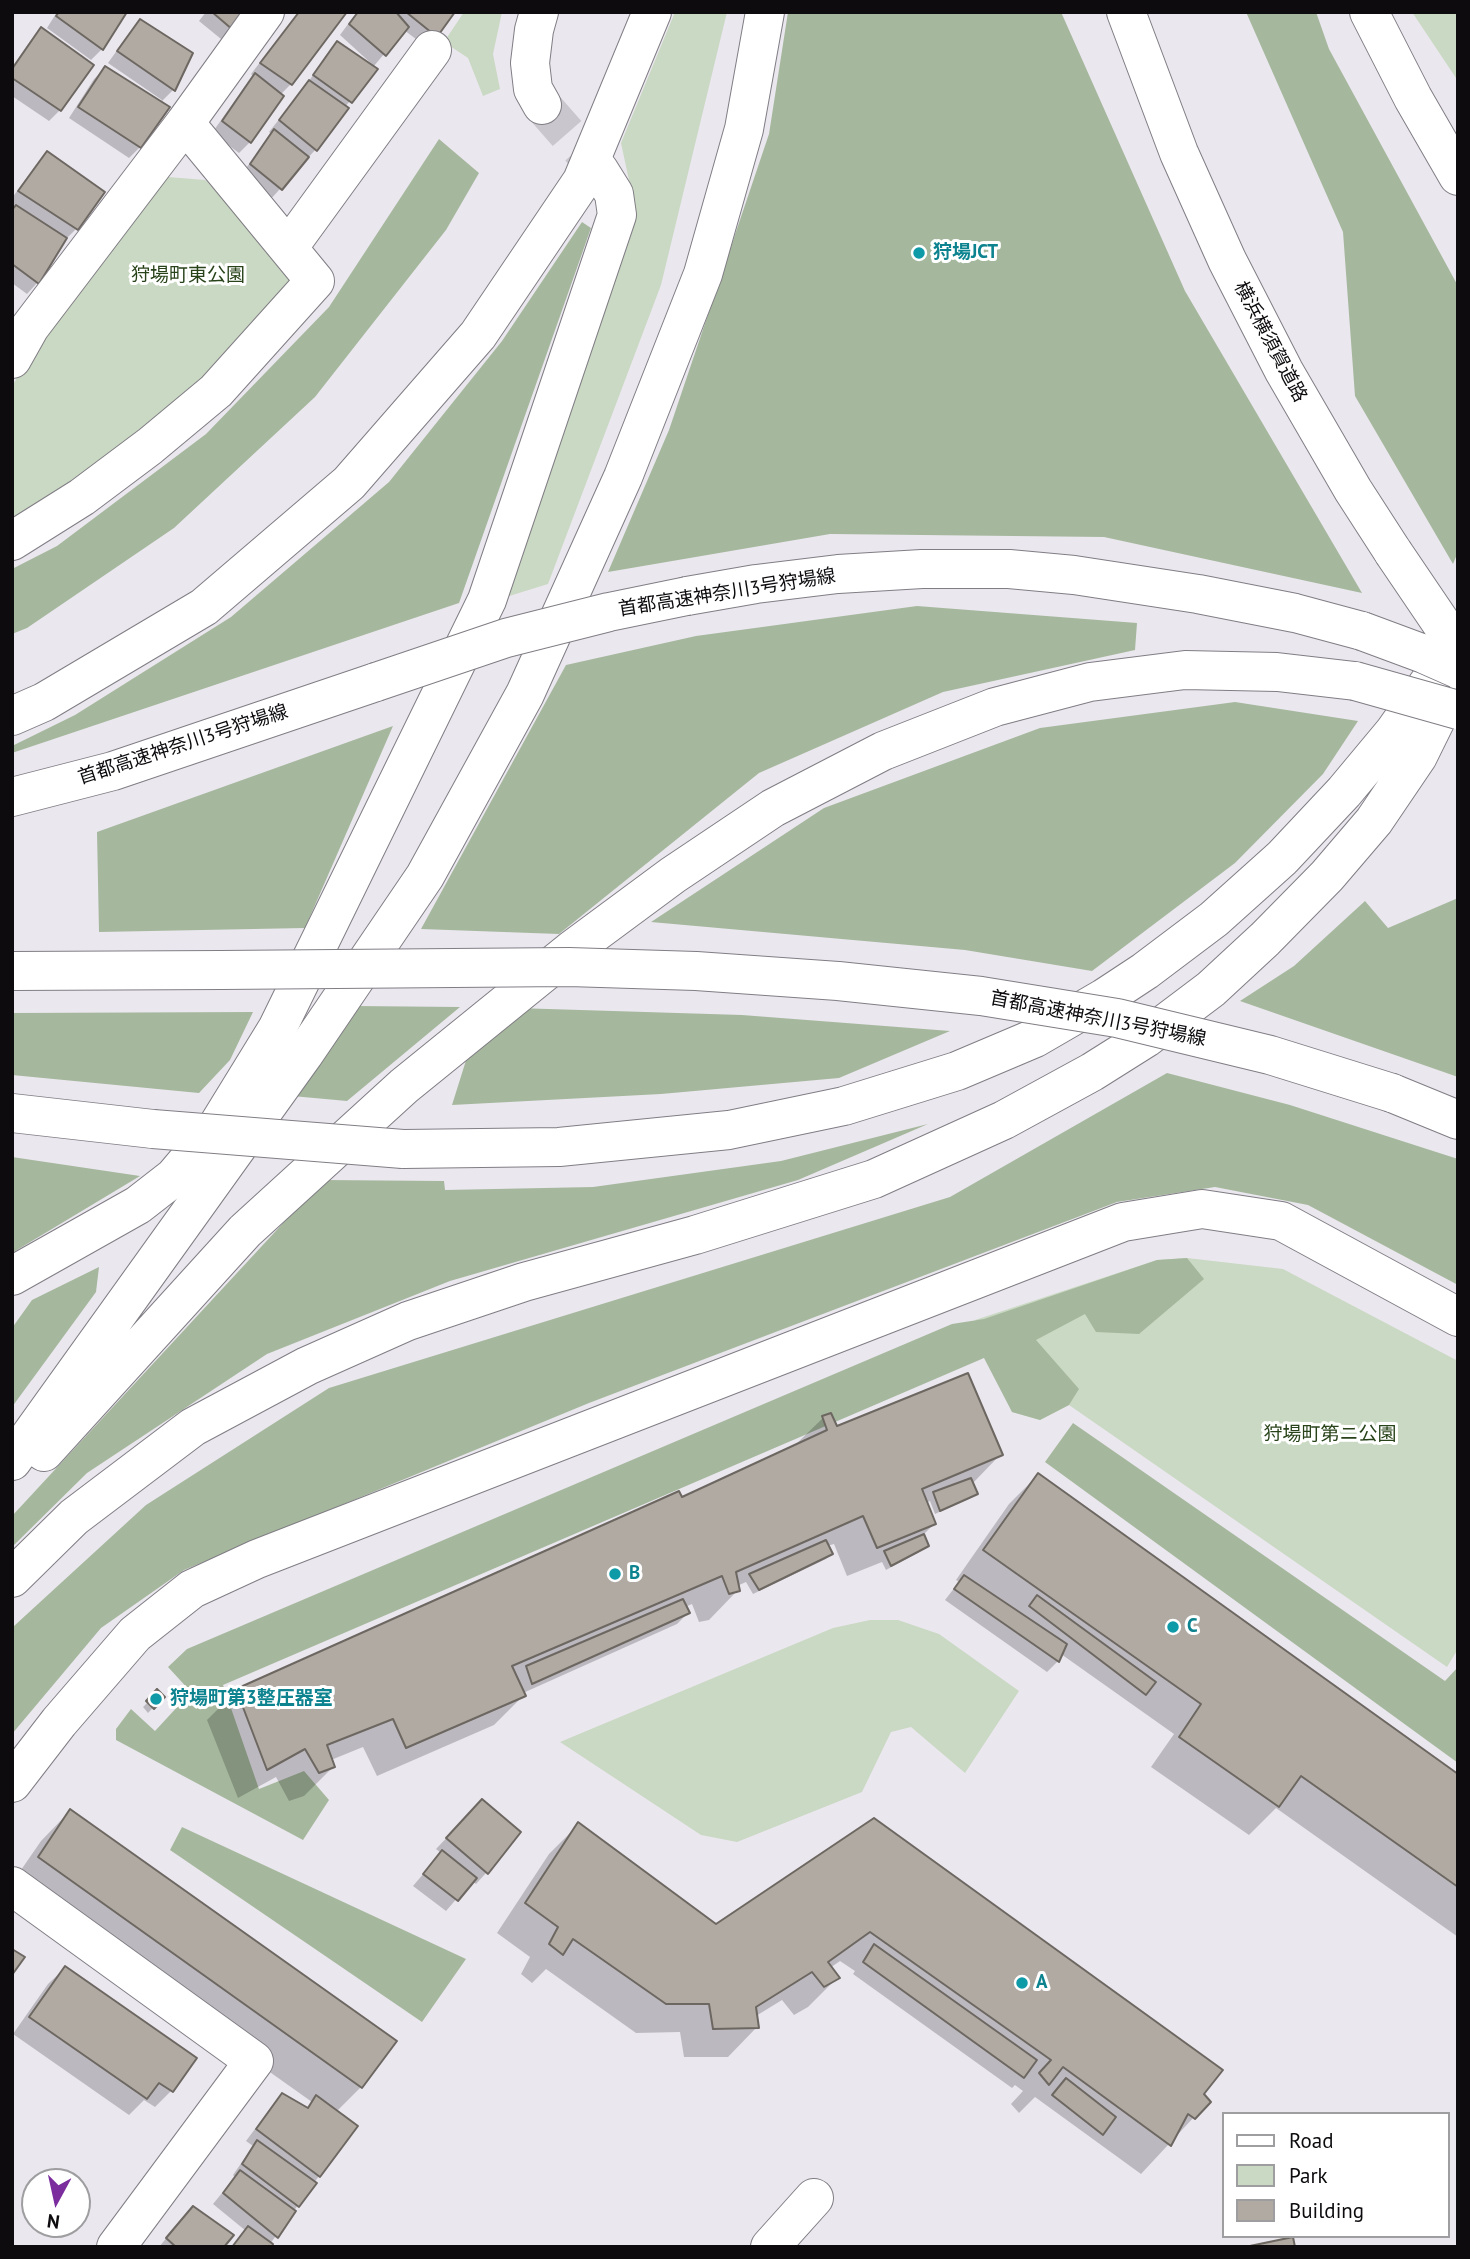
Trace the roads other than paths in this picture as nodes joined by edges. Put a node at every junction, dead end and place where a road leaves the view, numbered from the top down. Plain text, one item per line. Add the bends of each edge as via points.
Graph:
1 (265, 12) edge
2 (539, 12) edge
3 (652, 12) edge
4 (765, 12) edge
5 (1126, 12) edge
6 (1369, 12) edge
7 (432, 50) dead end
8 (542, 105) tunnel mouth
9 (186, 123) junction
10 (599, 170) tunnel mouth
11 (1458, 176) edge
12 (288, 248) junction
13 (12, 359) edge
14 (12, 541) edge
15 (1458, 641) edge
16 (1458, 648) edge
17 (1458, 669) edge
18 (1458, 675) edge
19 (1458, 710) edge
20 (12, 716) edge
21 (12, 797) edge
22 (12, 971) edge
23 (12, 1113) edge
24 (1458, 1119) edge
25 (12, 1276) edge
26 (1458, 1317) edge
27 (12, 1461) edge
28 (12, 1487) edge
29 (12, 1578) edge
30 (12, 1783) edge
31 (12, 1886) edge
32 (814, 2198) dead end
33 (116, 2247) edge
34 (770, 2247) edge

1 - 9 main road
2 - 8 main road via 530,63 533,89
3 - 20 main road via 582,181 478,335 349,482 204,607 44,702
4 - 27 main road via 744,129 703,274 623,477 525,694 425,876 304,1054
5 - 16 main road, 横浜横須賀道路, bridge via 1178,153 1284,371 1353,490
6 - 11 main road
7 - 12 main road
9 - 12 main road
9 - 13 main road via 30,327
10 - 25 main road via 614,194 617,215 487,600 277,1029 218,1125 174,1177 138,1205
12 - 14 main road via 316,281 216,391 82,497
15 - 23 main road, bridge via 1395,732 1344,792 1282,858 1214,919 1104,998 1035,1038 957,1071 844,1106 729,1130 559,1147 403,1149
17 - 21 main road, 首都高速神奈川3号狩場線, bridge via 1362,631 1198,594 1009,569 838,574 687,596 506,638 113,771
18 - 29 main road via 1418,756 1374,821 1327,876 1211,989 1092,1072 1004,1120 874,1179 524,1282 408,1321 307,1366 193,1427 74,1517
19 - 28 main road, bridge via 1355,681 1277,672 1185,670 1090,682 995,707 883,751 773,808 573,949 404,1086 246,1231
22 - 24 main road, 首都高速神奈川3号狩場線, bridge via 569,967 851,982 981,996 1117,1018 1270,1055
26 - 30 main road via 1281,1221 1202,1209 1123,1222 257,1559 191,1589 135,1634
31 - 33 main road via 254,2060
32 - 34 main road

